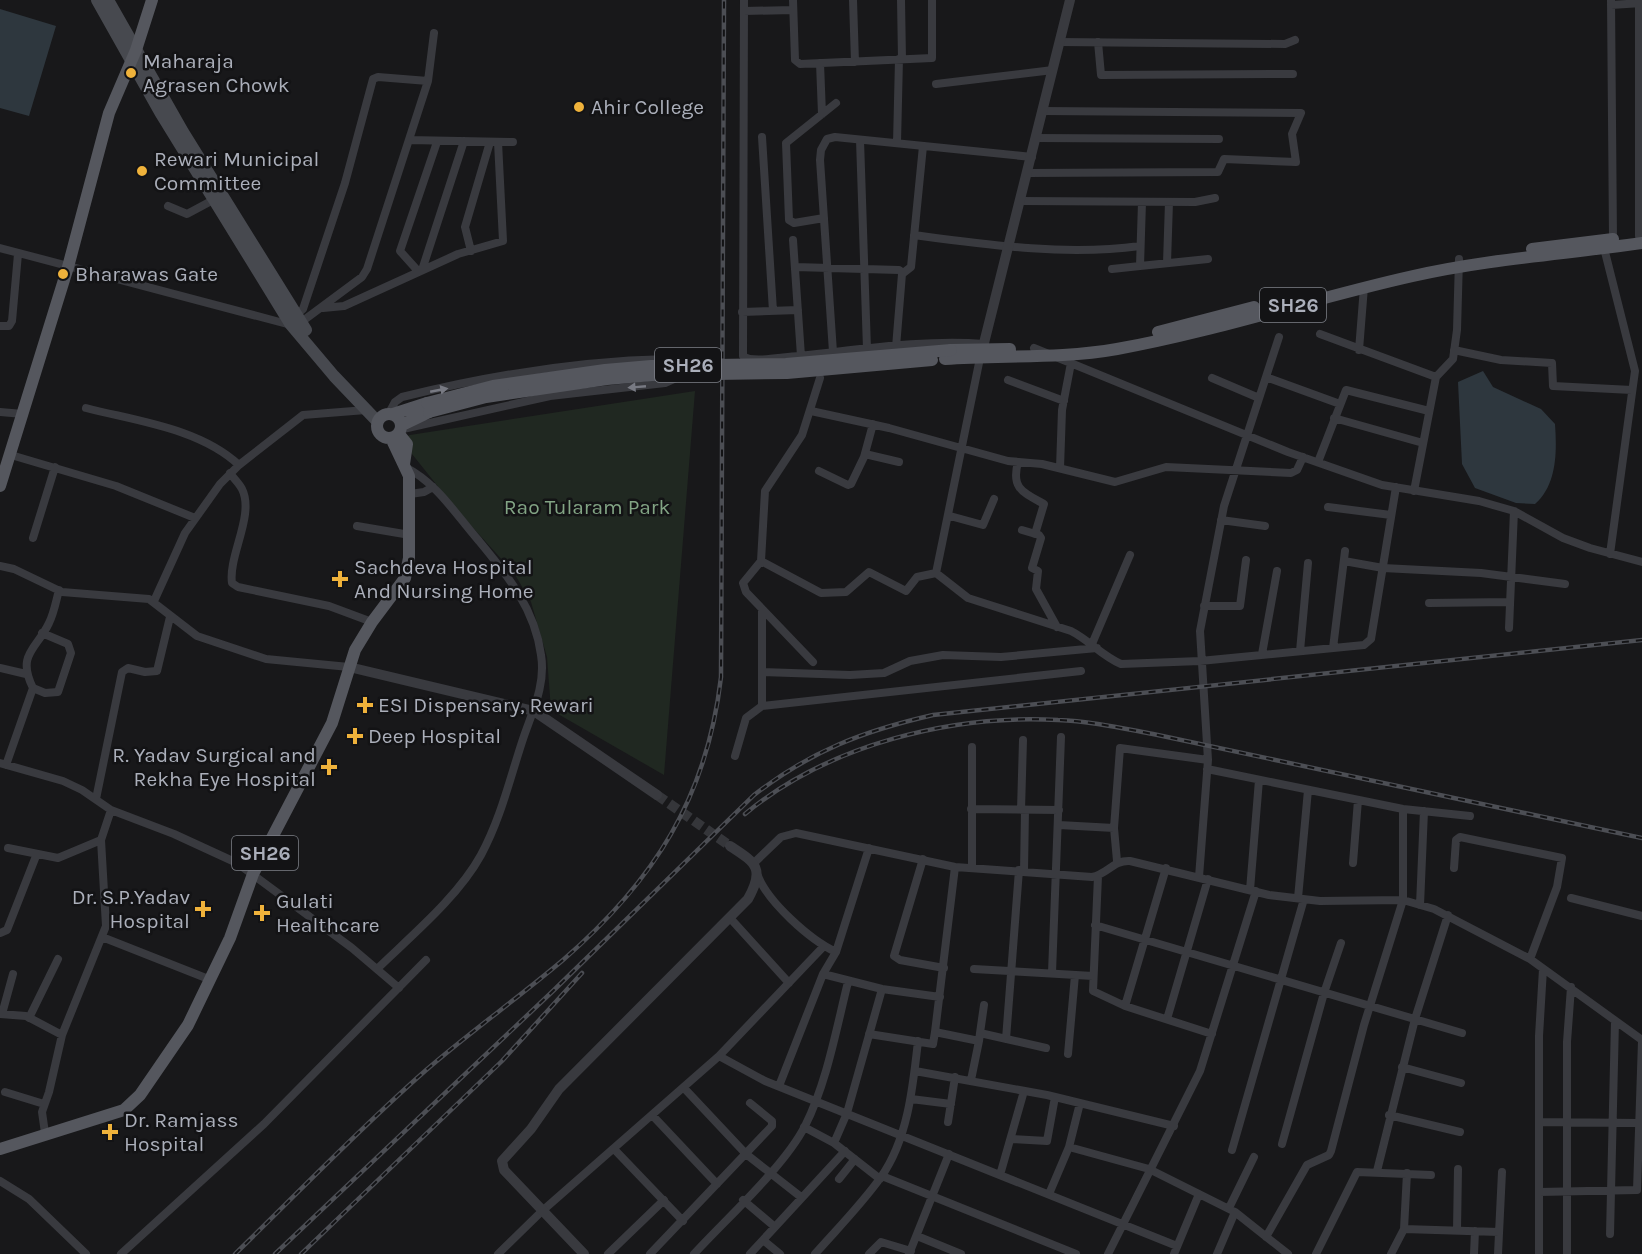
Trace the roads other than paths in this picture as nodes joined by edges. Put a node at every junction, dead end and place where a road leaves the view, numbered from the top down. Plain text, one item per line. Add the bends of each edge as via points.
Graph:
1 (97, 0) edge
2 (108, 0) edge
3 (152, 0) edge
4 (744, 0) edge
5 (794, 0) edge
6 (853, 0) edge
7 (901, 0) edge
8 (932, 0) edge
9 (1070, 0) edge
10 (1640, 2) edge
11 (1611, 3) edge
12 (793, 10) junction
13 (744, 11) junction
14 (434, 33) dead end
15 (1294, 40) dead end
16 (1059, 42) junction
17 (1098, 42) junction
18 (134, 55) junction
19 (901, 59) junction
20 (855, 62) junction
21 (820, 63) junction
22 (1053, 70) junction
23 (1293, 74) dead end
24 (428, 81) junction
25 (936, 84) dead end
26 (836, 103) dead end
27 (1043, 111) junction
28 (822, 114) junction
29 (762, 137) dead end
30 (1036, 138) junction
31 (409, 140) junction
32 (860, 140) junction
33 (1219, 140) dead end
34 (464, 141) junction
35 (437, 142) junction
36 (494, 142) junction
37 (513, 142) dead end
38 (897, 143) junction
39 (923, 146) junction
40 (1032, 157) junction
41 (1028, 172) junction
42 (1215, 198) dead end
43 (215, 200) junction
44 (1021, 201) junction
45 (1142, 202) junction
46 (1169, 202) junction
47 (168, 206) dead end
48 (824, 218) junction
49 (915, 235) junction
50 (1641, 238) edge
51 (1613, 239) junction
52 (793, 240) dead end
53 (1140, 246) junction
54 (0, 248) edge
55 (1009, 248) junction
56 (1604, 248) junction
57 (471, 251) junction
58 (18, 254) junction
59 (1208, 259) dead end
60 (1167, 263) junction
61 (1459, 263) junction
62 (827, 266) junction
63 (1140, 266) junction
64 (68, 267) junction
65 (795, 267) junction
66 (865, 267) junction
67 (1112, 269) dead end
68 (420, 270) junction
69 (903, 273) junction
70 (1364, 287) junction
71 (321, 308) junction
72 (798, 310) junction
73 (773, 311) junction
74 (742, 312) junction
75 (294, 321) junction
76 (0, 326) edge
77 (1320, 334) dead end
78 (1279, 337) dead end
79 (896, 347) junction
80 (1034, 348) junction
81 (867, 349) junction
82 (1359, 350) junction
83 (1454, 350) junction
84 (982, 351) junction
85 (833, 352) junction
86 (1050, 354) junction
87 (801, 356) junction
88 (1071, 363) junction
89 (1638, 370) edge
90 (1266, 377) junction
91 (1436, 377) junction
92 (820, 378) dead end
93 (1212, 378) dead end
94 (1008, 380) dead end
95 (1632, 390) junction
96 (1259, 398) junction
97 (1064, 401) junction
98 (1340, 404) junction
99 (428, 407) junction
100 (86, 408) dead end
101 (366, 410) junction
102 (811, 411) junction
103 (1429, 411) junction
104 (0, 412) edge
105 (23, 414) junction
106 (385, 416) junction
107 (1334, 418) junction
108 (873, 424) junction
109 (398, 432) junction
110 (1249, 434) junction
111 (1423, 443) junction
112 (964, 448) junction
113 (865, 454) junction
114 (10, 455) junction
115 (1303, 457) junction
116 (899, 462) dead end
117 (1018, 462) junction
118 (1318, 462) junction
119 (238, 465) junction
120 (405, 466) junction
121 (55, 467) junction
122 (1060, 468) junction
123 (1236, 470) junction
124 (819, 471) dead end
125 (230, 473) junction
126 (0, 486) edge
127 (433, 487) junction
128 (1396, 488) junction
129 (1414, 491) junction
130 (410, 494) junction
131 (994, 499) dead end
132 (1328, 507) dead end
133 (1514, 510) junction
134 (1391, 515) junction
135 (950, 516) junction
136 (195, 518) junction
137 (1221, 520) junction
138 (357, 526) dead end
139 (1265, 526) dead end
140 (1022, 530) dead end
141 (1035, 534) junction
142 (410, 535) junction
143 (33, 538) dead end
144 (1345, 551) dead end
145 (1610, 554) junction
146 (1130, 555) dead end
147 (1246, 560) dead end
148 (761, 561) junction
149 (1344, 561) junction
150 (1642, 562) edge
151 (1308, 563) dead end
152 (0, 566) edge
153 (1383, 568) junction
154 (1277, 571) dead end
155 (936, 573) junction
156 (1510, 577) junction
157 (1565, 584) dead end
158 (59, 590) junction
159 (154, 601) junction
160 (1510, 602) junction
161 (1429, 603) dead end
162 (1204, 606) junction
163 (762, 609) junction
164 (170, 617) junction
165 (372, 622) junction
166 (1057, 627) junction
167 (1509, 628) dead end
168 (42, 633) junction
169 (1095, 646) junction
170 (1333, 648) junction
171 (1300, 651) junction
172 (1262, 654) junction
173 (1200, 661) junction
174 (813, 662) dead end
175 (349, 667) junction
176 (0, 668) edge
177 (762, 672) junction
178 (1081, 672) dead end
179 (26, 674) junction
180 (33, 688) junction
181 (762, 706) junction
182 (534, 711) junction
183 (1061, 737) dead end
184 (1023, 740) dead end
185 (972, 747) dead end
186 (735, 756) dead end
187 (3, 764) edge
188 (1207, 765) junction
189 (1258, 780) junction
190 (1308, 790) junction
191 (657, 795) tunnel mouth
192 (96, 799) junction
193 (1358, 800) junction
194 (971, 809) junction
195 (1402, 809) junction
196 (111, 810) junction
197 (1023, 810) junction
198 (1059, 810) junction
199 (1424, 811) junction
200 (1470, 816) dead end
201 (1059, 825) junction
202 (1114, 828) junction
203 (101, 840) junction
204 (730, 846) tunnel mouth
205 (8, 848) dead end
206 (869, 848) junction
207 (36, 856) junction
208 (923, 859) junction
209 (1117, 861) junction
210 (754, 863) junction
211 (1353, 863) dead end
212 (956, 867) junction
213 (972, 867) junction
214 (1166, 868) junction
215 (1454, 868) dead end
216 (1021, 870) junction
217 (1056, 873) junction
218 (253, 874) junction
219 (758, 876) junction
220 (1098, 876) junction
221 (1204, 878) junction
222 (1253, 891) junction
223 (1571, 898) dead end
224 (1301, 899) junction
225 (1403, 900) junction
226 (1420, 905) junction
227 (1449, 915) junction
228 (1642, 916) edge
229 (730, 918) junction
230 (1095, 925) junction
231 (0, 933) edge
232 (102, 937) junction
233 (1145, 941) junction
234 (1341, 943) dead end
235 (824, 947) junction
236 (836, 952) junction
237 (1186, 953) junction
238 (1530, 958) junction
239 (58, 959) dead end
240 (426, 960) dead end
241 (1234, 967) junction
242 (944, 968) junction
243 (377, 969) junction
244 (974, 969) dead end
245 (1543, 969) junction
246 (1012, 971) junction
247 (1052, 973) junction
248 (13, 974) dead end
249 (823, 974) junction
250 (1075, 975) junction
251 (1093, 976) junction
252 (211, 980) junction
253 (1280, 980) junction
254 (848, 982) junction
255 (789, 983) junction
256 (1571, 987) junction
257 (399, 988) junction
258 (882, 989) junction
259 (1324, 993) junction
260 (940, 997) junction
261 (984, 1005) dead end
262 (1125, 1006) junction
263 (1370, 1006) junction
264 (1, 1014) edge
265 (29, 1018) junction
266 (1167, 1019) junction
267 (1415, 1019) junction
268 (1615, 1021) junction
269 (935, 1032) junction
270 (1462, 1033) dead end
271 (869, 1034) junction
272 (1212, 1034) junction
273 (62, 1035) junction
274 (979, 1037) junction
275 (1006, 1039) junction
276 (1642, 1040) edge
277 (918, 1041) junction
278 (1046, 1048) dead end
279 (1068, 1054) dead end
280 (719, 1056) junction
281 (1402, 1067) junction
282 (915, 1071) junction
283 (955, 1077) junction
284 (971, 1080) junction
285 (1461, 1083) dead end
286 (778, 1086) junction
287 (684, 1088) junction
288 (1024, 1091) junction
289 (4, 1092) dead end
290 (1054, 1097) junction
291 (912, 1099) junction
292 (816, 1101) junction
293 (750, 1103) dead end
294 (1080, 1103) junction
295 (44, 1104) junction
296 (951, 1104) junction
297 (847, 1113) junction
298 (1389, 1115) junction
299 (653, 1116) junction
300 (948, 1122) dead end
301 (1540, 1122) junction
302 (1567, 1122) junction
303 (1612, 1123) junction
304 (1639, 1123) junction
305 (1174, 1126) junction
306 (804, 1127) junction
307 (1460, 1132) dead end
308 (45, 1133) junction
309 (900, 1134) junction
310 (1012, 1139) junction
311 (834, 1143) junction
312 (1282, 1144) dead end
313 (1069, 1147) junction
314 (0, 1149) edge
315 (614, 1149) junction
316 (1232, 1150) dead end
317 (845, 1151) junction
318 (747, 1154) junction
319 (949, 1154) junction
320 (1254, 1157) dead end
321 (855, 1160) junction
322 (1149, 1169) junction
323 (1458, 1169) dead end
324 (1377, 1171) junction
325 (769, 1172) junction
326 (1502, 1172) dead end
327 (1407, 1173) junction
328 (1000, 1175) junction
329 (1431, 1175) dead end
330 (881, 1177) junction
331 (839, 1179) dead end
332 (0, 1181) edge
333 (717, 1184) junction
334 (1539, 1192) junction
335 (1611, 1192) junction
336 (1567, 1193) junction
337 (1049, 1194) junction
338 (1199, 1194) junction
339 (801, 1197) junction
340 (934, 1197) junction
341 (664, 1200) junction
342 (744, 1200) junction
343 (1232, 1210) junction
344 (541, 1212) junction
345 (683, 1221) junction
346 (1122, 1224) junction
347 (775, 1227) junction
348 (1404, 1228) junction
349 (1457, 1230) junction
350 (1475, 1231) junction
351 (1499, 1232) junction
352 (1610, 1234) dead end
353 (917, 1236) junction
354 (1266, 1237) junction
355 (763, 1240) junction
356 (1176, 1250) edge
357 (910, 1252) edge
358 (86, 1254) edge
359 (120, 1254) edge
360 (498, 1254) edge
361 (584, 1254) edge
362 (608, 1254) edge
363 (650, 1254) edge
364 (694, 1254) edge
365 (750, 1254) edge
366 (780, 1254) edge
367 (815, 1254) edge
368 (869, 1254) edge
369 (961, 1254) edge
370 (1076, 1254) edge
371 (1108, 1254) edge
372 (1217, 1254) edge
373 (1288, 1254) edge
374 (1317, 1254) edge
375 (1391, 1254) edge
376 (1474, 1254) edge
377 (1498, 1254) edge
378 (1539, 1254) edge
379 (1567, 1254) edge

1 - 18 main road
2 - 18 main road
3 - 18 main road
4 - 13 street
5 - 12 street
6 - 20 street
7 - 19 street
8 - 19 street via 933,56
9 - 16 street
10 - 11 street
10 - 50 street
11 - 51 street
12 - 13 street
12 - 21 street via 795,62
13 - 74 street
14 - 24 street
15 - 17 street via 1285,44
16 - 17 street
16 - 22 street
17 - 23 street via 1101,75
18 - 43 main road
18 - 64 main road via 109,113
18 - 75 main road
19 - 20 street
19 - 38 street
20 - 21 street
21 - 28 street
22 - 25 street
22 - 27 street
24 - 31 street
24 - 75 street via 373,79 345,183 303,309
26 - 28 street
27 - 30 street
27 - 41 street via 1301,112 1292,134 1296,162 1224,159 1218,172
28 - 48 street via 788,139 786,147 789,220 794,223
29 - 73 street
30 - 33 street
30 - 40 street
31 - 35 street
31 - 71 street via 366,273
32 - 38 street
32 - 48 street via 835,137 823,144 820,160
32 - 66 street
34 - 35 street
34 - 36 street
34 - 68 street
35 - 68 street via 400,249 402,256
36 - 37 street
36 - 57 street via 465,227
36 - 57 street via 503,241
38 - 39 street
39 - 40 street
39 - 49 street
40 - 41 street
41 - 44 street
42 - 46 street
43 - 47 street via 187,214
43 - 75 main road
44 - 45 street
44 - 55 street
45 - 46 street
45 - 53 street
46 - 60 street
48 - 62 street
49 - 55 street
49 - 69 street via 910,269
50 - 51 main road, SH26
50 - 56 main road, SH26
51 - 61 main road, SH26
52 - 65 street
53 - 55 street via 1113,250
53 - 63 street
54 - 58 street
55 - 84 street
56 - 61 main road, SH26
56 - 89 street
57 - 68 street
58 - 64 street
58 - 76 street via 12,321 9,326
59 - 60 street
60 - 63 street
61 - 70 main road, SH26
61 - 80 main road, SH26 via 1302,294 1117,342
61 - 83 street
62 - 65 street
62 - 66 street
62 - 85 street
63 - 67 street
64 - 75 street
64 - 105 main road
65 - 72 street
66 - 69 street
66 - 81 street
68 - 71 street via 344,306
69 - 79 street
70 - 82 street
70 - 86 main road, SH26 via 1116,349
71 - 75 street
72 - 73 street
72 - 87 street
73 - 74 street
74 - 87 street via 744,357
75 - 101 main road
75 - 106 main road
77 - 82 street
78 - 90 street
79 - 81 street
79 - 84 street
80 - 84 main road, SH26
80 - 86 street
81 - 85 street
82 - 91 street
83 - 91 street via 1453,359
83 - 95 street via 1501,360 1552,363 1553,386
84 - 86 main road, SH26
84 - 99 main road, SH26, bridge via 786,364 605,370 526,380
84 - 112 street
85 - 87 street
86 - 88 street
88 - 97 street
88 - 110 street
89 - 95 street
90 - 96 street
90 - 98 street
91 - 103 street
92 - 102 street
93 - 96 street
94 - 97 street
95 - 145 street
96 - 110 street
97 - 122 street
98 - 103 street via 1347,390
98 - 107 street
99 - 106 main road, SH26
99 - 109 main road, SH26
100 - 119 street via 183,433 221,449
101 - 106 main road
101 - 119 street via 303,415
102 - 108 street
102 - 148 street via 793,450 763,495
103 - 111 street
104 - 105 street
105 - 114 main road
106 - 109 main road
106 - 109 main road via 377,429 381,435
106 -> 109 street via 402,397 553,367 668,359 678,362 680,369 676,378 660,384 550,396
107 - 111 street
107 - 118 street
108 - 112 street
108 - 113 street
109 - 120 main road via 407,444
110 - 115 street
110 - 123 street
111 - 129 street
112 - 117 street
112 - 135 street
113 - 116 street
113 - 124 street via 850,485
114 - 121 street
114 - 126 main road
115 - 118 street
115 - 123 street via 1297,470 1291,472
117 - 122 street
117 - 141 street via 1016,482 1044,504
118 - 128 street
119 - 125 street
120 - 127 street
120 - 130 main road, SH26
121 - 136 street
121 - 143 street
122 - 123 street via 1115,482 1166,467
123 - 137 street
125 - 136 street
125 - 165 street via 242,489 244,504 232,583 329,606
127 - 130 street
127 - 182 street via 511,579 527,607 542,657
128 - 129 street
128 - 134 street
129 - 133 street
130 - 142 main road, SH26
131 - 135 street via 983,525
132 - 134 street
133 - 145 street via 1563,538
133 - 156 street
134 - 153 street
135 - 155 street
136 - 159 street via 175,549
137 - 139 street
137 - 162 street
138 - 142 street
140 - 141 street
141 - 166 street via 1041,538 1032,566 1038,571 1036,589
142 - 165 main road, SH26 via 405,578
144 - 149 street
145 - 150 street
146 - 169 street
147 - 162 street via 1240,606
148 - 155 street via 821,593 846,592 869,572 905,591 918,577
148 - 163 street via 743,583
149 - 153 street
149 - 170 street
151 - 171 street
152 - 158 street
153 - 156 street
153 - 170 street via 1369,643
154 - 172 street
155 - 166 street via 968,598
156 - 157 street
156 - 160 street
158 - 159 street
158 - 168 street via 51,620
159 - 164 street
160 - 161 street
160 - 167 street
162 - 173 street
163 - 174 street
163 - 177 street
164 - 175 street via 197,636 266,659
164 - 192 street via 157,671 128,668 122,672
165 - 175 main road, SH26
166 - 169 street
168 - 179 street via 34,643
168 - 180 street via 68,644 71,653 58,692 45,693
169 - 173 street via 1121,664
169 - 177 street via 1001,657 944,655 910,661 884,673
170 - 171 street
171 - 172 street
172 - 173 street
173 - 188 street
175 - 182 street
175 - 218 main road, SH26 via 324,740
176 - 179 street
177 - 181 street
178 - 181 street
179 - 180 street
180 - 187 street
181 - 186 street via 746,718
182 - 191 street
182 - 243 street via 505,800 480,856 425,923
183 - 198 street
184 - 197 street
185 - 194 street
187 - 192 street via 63,782
188 - 189 street
188 - 202 street via 1120,748
188 - 221 street
189 - 190 street
189 - 222 street
190 - 193 street
190 - 224 street
192 - 196 street
193 - 195 street
193 - 211 street
194 - 197 street
194 - 213 street
195 - 199 street
195 - 225 street
196 - 203 street
196 - 218 street via 217,853
197 - 198 street
197 - 216 street
198 - 201 street
199 - 200 street
199 - 226 street
201 - 202 street
201 - 217 street
202 - 209 street
203 - 207 street via 58,858
203 - 232 street via 107,913
204 - 210 street
205 - 207 street
206 - 208 street
206 - 210 street via 790,833
206 - 236 street
207 - 231 street via 7,930
208 - 212 street
208 - 242 street via 894,956
209 - 214 street
209 - 220 street
210 - 219 street
212 - 213 street
212 - 242 street
213 - 216 street
214 - 221 street
214 - 233 street
215 - 238 street via 1456,840 1460,837 1562,858 1557,887
216 - 217 street
216 - 246 street
217 - 220 street
217 - 247 street
218 - 243 street
218 - 252 main road, SH26
219 - 229 street via 748,898
219 - 235 street via 770,898
220 - 230 street
221 - 222 street
221 - 237 street
222 - 224 street
222 - 241 street
223 - 228 street
224 - 225 street
224 - 253 street
225 - 226 street
225 - 263 street
226 - 227 street
227 - 238 street
227 - 267 street
229 - 255 street
229 - 344 street via 559,1089 531,1129 503,1158 504,1170
230 - 233 street
230 - 251 street
232 - 252 street
232 - 273 street
233 - 237 street
233 - 262 street
234 - 259 street
235 - 236 street
235 - 255 street
236 - 249 street
237 - 241 street
237 - 266 street
238 - 245 street
239 - 265 street
240 - 257 street
241 - 253 street
241 - 272 street
242 - 260 street
243 - 257 street
244 - 246 street
245 - 256 street
245 - 301 street
246 - 247 street
246 - 275 street
247 - 250 street
248 - 264 street
249 - 254 street
249 - 286 street
250 - 251 street
250 - 279 street
251 - 262 street via 1093,991
252 - 308 main road, SH26 via 188,1025 133,1103 114,1113
253 - 259 street
253 - 316 street
254 - 258 street
254 - 292 street
255 - 280 street
256 - 268 street
256 - 302 street
257 - 359 street via 264,1124
258 - 260 street
258 - 271 street
259 - 263 street
259 - 312 street
260 - 269 street
261 - 274 street
262 - 266 street
263 - 267 street
263 - 354 street via 1331,1151 1306,1165
264 - 265 street
265 - 273 street
266 - 272 street
267 - 270 street
267 - 281 street
268 - 276 street
268 - 303 street
269 - 274 street
269 - 277 street via 933,1044
271 - 277 street
271 - 297 street
272 - 305 street via 1200,1071
273 - 295 street
274 - 275 street
274 - 284 street
275 - 278 street
276 - 304 street
277 - 282 street
280 - 286 street
280 - 287 street
281 - 285 street
281 - 298 street
282 - 283 street
282 - 291 street
283 - 284 street
283 - 296 street
284 - 288 street
286 - 292 street
287 - 299 street
287 - 318 street
288 - 290 street
288 - 310 street
289 - 295 street
290 - 294 street
290 - 310 street via 1047,1141
291 - 296 street
291 - 309 street
292 - 297 street
292 - 306 street
293 - 318 street via 773,1123
294 - 305 street
294 - 313 street
295 - 308 street
296 - 300 street
297 - 309 street
297 - 311 street
298 - 307 street
298 - 324 street
299 - 315 street
299 - 333 street
301 - 302 street
301 - 334 street
302 - 303 street
302 - 336 street
303 - 304 street
303 - 335 street
304 - 335 street via 1637,1190
305 - 322 street
306 - 311 street
306 - 325 street
308 - 314 main road, SH26
309 - 319 street
309 - 330 street
310 - 328 street
311 - 317 street
313 - 322 street
313 - 337 street
315 - 341 street
315 - 344 street
317 - 321 street
317 - 339 street
318 - 325 street
318 - 333 street
319 - 328 street
319 - 340 street
320 - 343 street
321 - 330 street
321 - 331 street
322 - 338 street
322 - 346 street
323 - 349 street
324 - 327 street
324 - 374 street via 1363,1170 1354,1176
325 - 339 street
325 - 342 street
326 - 351 street
327 - 329 street
327 - 348 street
328 - 337 street
330 - 340 street
330 - 367 street
332 - 358 street via 29,1199
333 - 345 street
334 - 336 street
334 - 378 street
335 - 336 street
335 - 352 street
336 - 379 street
337 - 346 street
338 - 343 street
338 - 356 street
339 - 347 street
340 - 353 street
340 - 370 street
341 - 345 street
341 - 362 street
342 - 347 street
342 - 364 street
343 - 354 street
343 - 372 street
344 - 360 street
344 - 361 street
345 - 363 street
346 - 356 street
346 - 371 street
347 - 355 street
348 - 349 street
348 - 375 street
349 - 350 street
350 - 351 street
350 - 376 street
351 - 377 street
353 - 357 street
353 - 369 street
354 - 373 street
355 - 365 street
355 - 366 street
357 - 368 street via 881,1242

